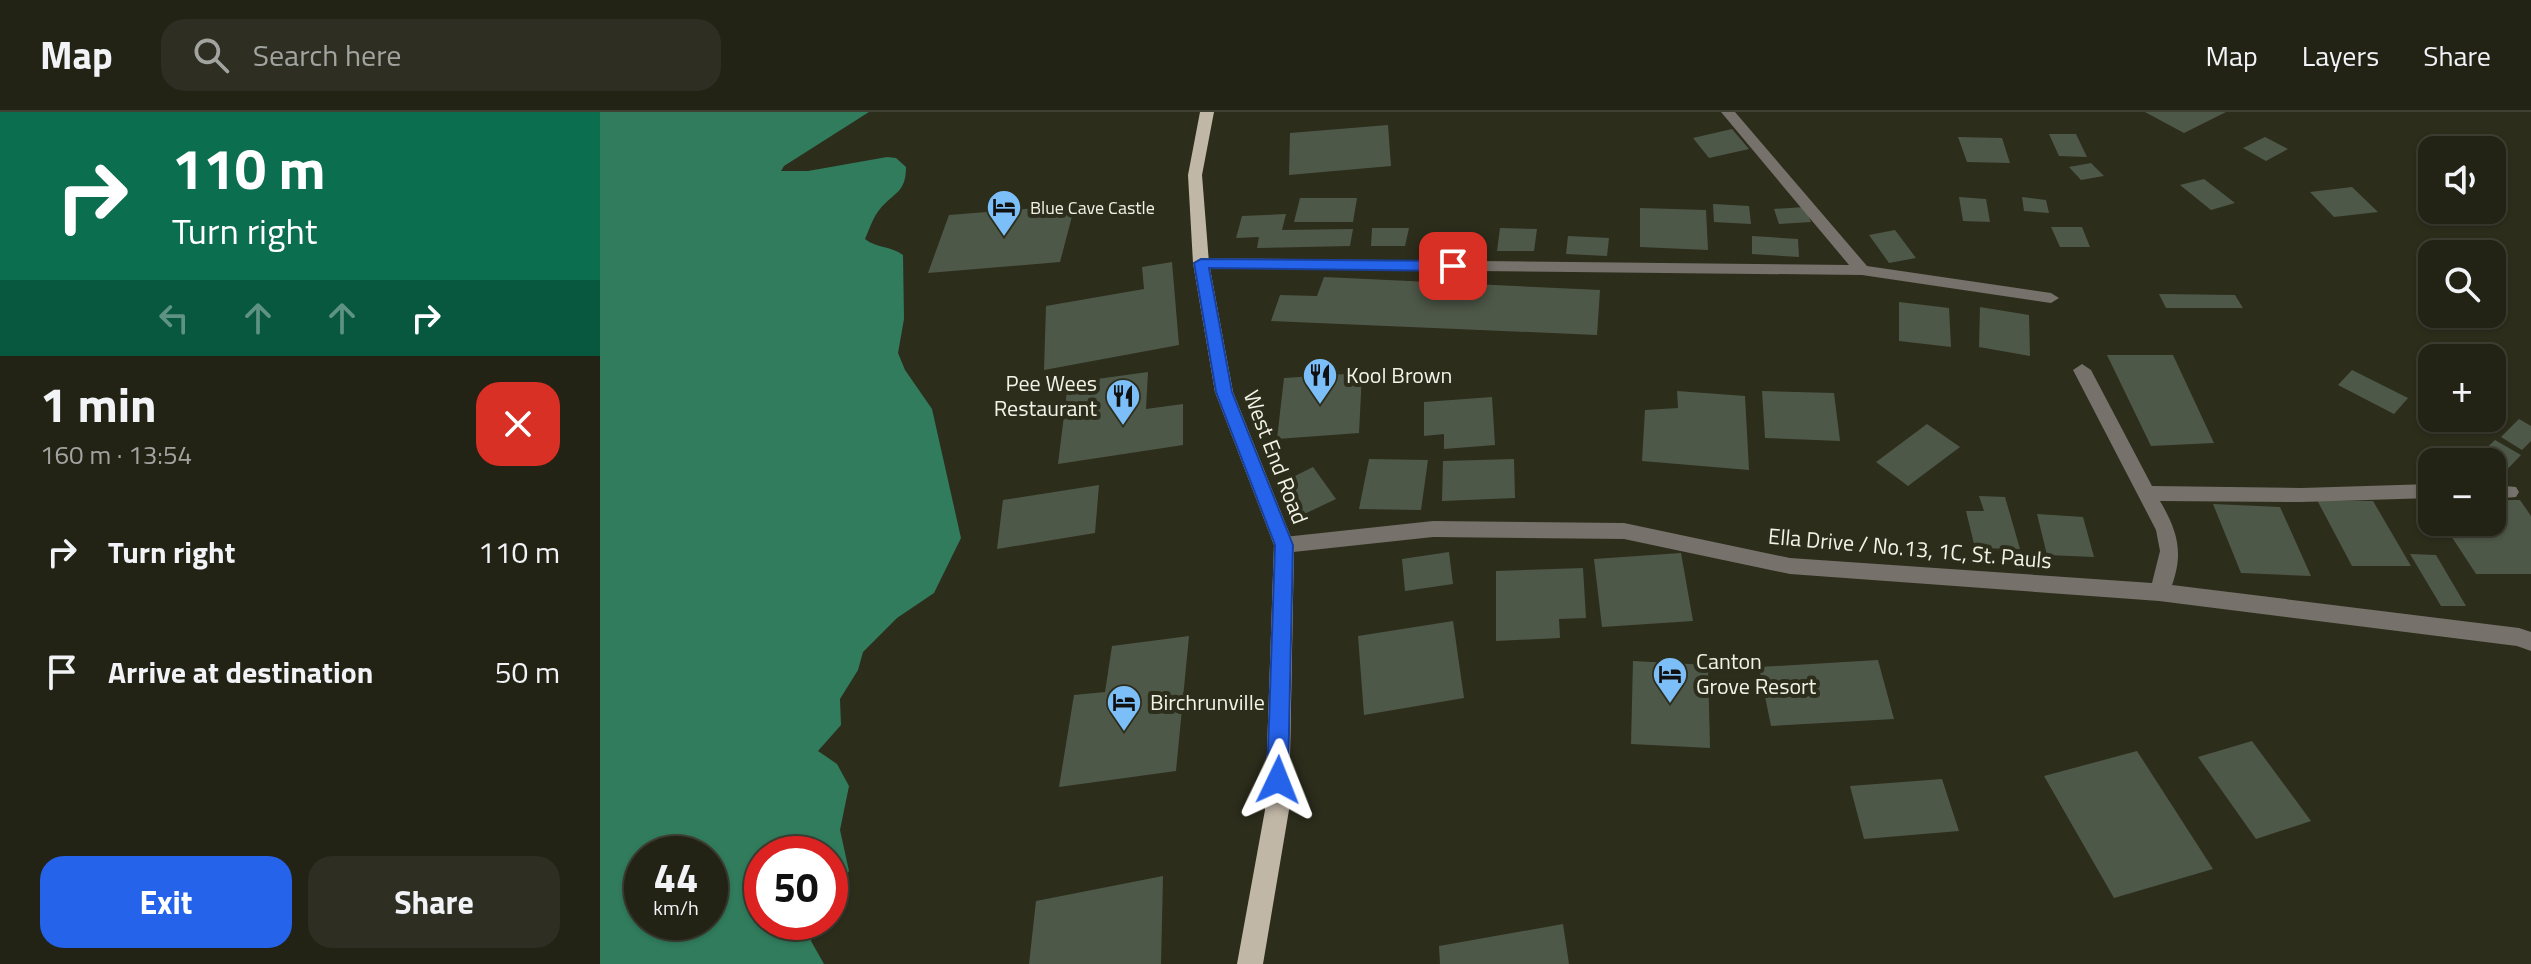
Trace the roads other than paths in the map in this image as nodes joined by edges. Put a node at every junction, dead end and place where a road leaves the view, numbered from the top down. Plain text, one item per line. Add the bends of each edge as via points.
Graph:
1 (1207, 112) edge
2 (1728, 112) edge
3 (1201, 263) junction
4 (1862, 270) junction
5 (2051, 298) dead end
6 (2082, 370) dead end
7 (2418, 491) edge
8 (2146, 493) junction
9 (1284, 545) junction
10 (2159, 592) junction
11 (2531, 642) edge
12 (1250, 964) edge

1 - 3 main road, West End Road via 1195,175
2 - 4 street
3 - 4 street
3 - 9 main road, West End Road via 1224,392
4 - 5 street
6 - 8 street
7 - 8 street
8 - 10 street via 2169,534 2168,570
9 - 10 street, Ella Drive / No.13, 1C, St. Pauls via 1433,529 1624,531 1790,566
9 - 12 main road, West End Road via 1277,810
10 - 11 street, Ella Drive / No.13, 1C, St. Pauls

